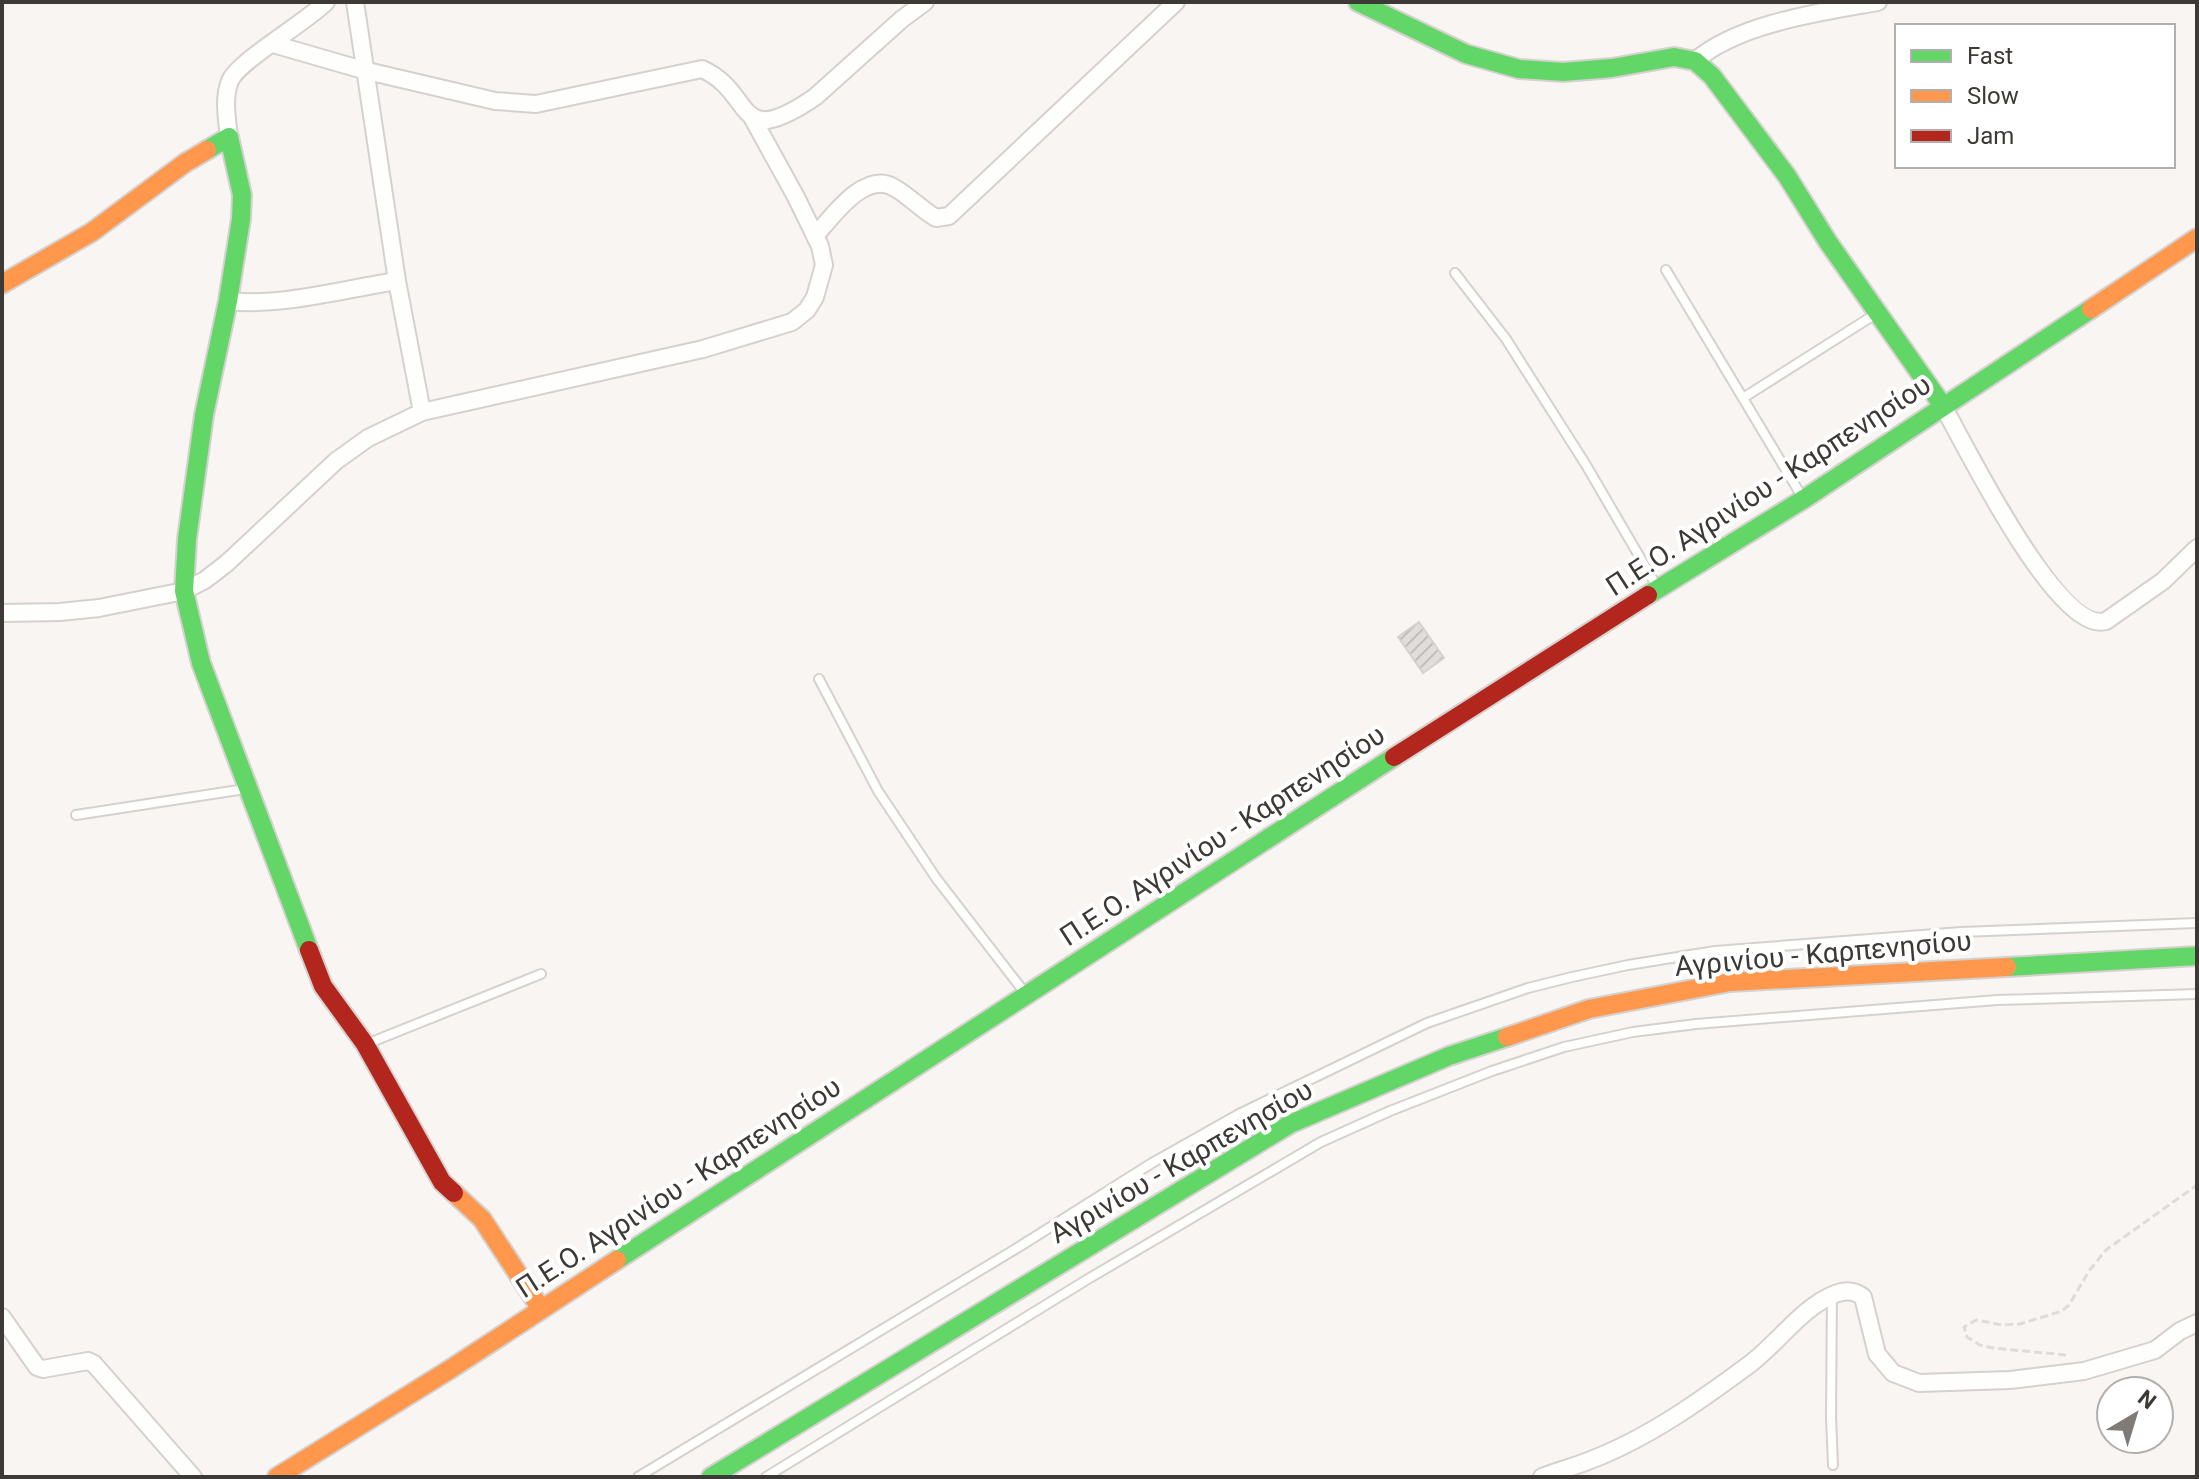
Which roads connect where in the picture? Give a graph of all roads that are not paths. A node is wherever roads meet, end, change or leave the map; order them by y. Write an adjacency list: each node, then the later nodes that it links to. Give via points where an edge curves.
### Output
1 (326, 2): 7 (street)
2 (355, 2): 9 (street)
3 (925, 2): 10 (street, via 800,107 768,120)
4 (1176, 2): 12 (street, via 949,216 936,218 892,185 881,184 853,194)
5 (1358, 2): 8 (main road, via 1466,54 1519,69 1563,72 1674,57)
6 (1878, 2): 8 (street, via 1754,29)
7 (273, 44): 9 (street); 11 (street, via 236,69 230,80)
8 (1695, 61): 19 (main road, via 1787,176)
9 (363, 70): 10 (street, via 495,101 536,104 702,69 720,81); 16 (street)
10 (753, 119): 12 (street)
11 (229, 137): 17 (main road, via 92,232); 18 (main road, via 242,195)
12 (815, 236): 22 (street, via 824,265 820,283 807,310 792,322 703,349)
13 (2197, 238): 21 (main road, Π.Ε.Ο. Αγρινίου - Καρπενησίου)
14 (1666, 270): 20 (lane)
15 (1455, 273): 25 (lane, via 1506,339)
16 (397, 281): 18 (street, via 275,300); 22 (street)
17 (2, 284)
18 (228, 301): 26 (main road, via 202,431)
19 (1878, 312): 20 (lane); 21 (main road)
20 (1743, 398): 23 (lane)
21 (1943, 406): 23 (main road, Π.Ε.Ο. Αγρινίου - Καρπενησίου); 24 (street, via 2004,516 2058,595 2080,616 2098,624 2106,621 2163,581)
22 (422, 412): 26 (street, via 368,438 336,461 227,563)
23 (1804, 499): 25 (main road, Π.Ε.Ο. Αγρινίου - Καρπενησίου)
24 (2197, 548)
25 (1658, 589): 34 (main road, Π.Ε.Ο. Αγρινίου - Καρπενησίου)
26 (184, 591): 27 (street, via 99,608); 29 (main road, via 201,663)
27 (2, 613)
28 (819, 679): 34 (lane, via 878,791 936,878)
29 (249, 788): 30 (lane); 36 (main road, via 323,986)
30 (76, 815)
31 (2197, 923): 44 (lane, via 1961,932 1715,951 1572,977 1427,1023 1239,1114 1152,1163)
32 (2197, 956): 45 (main road, Αγρινίου - Καρπενησίου, via 1730,982 1589,1009 1463,1051 1290,1124)
33 (541, 974): 36 (lane)
34 (1026, 994): 38 (main road, Π.Ε.Ο. Αγρινίου - Καρπενησίου)
35 (2197, 994): 46 (lane, via 1997,1000 1696,1024 1564,1047 1492,1071 1308,1149)
36 (365, 1044): 38 (main road, via 442,1182 482,1219)
37 (1832, 1295): 40 (street, via 1851,1291 1863,1297 1877,1354 1893,1373 1919,1383 2084,1371 2155,1350); 41 (lane); 47 (street, via 1697,1402 1615,1449)
38 (541, 1309): 43 (main road, Π.Ε.Ο. Αγρινίου - Καρπενησίου)
39 (2, 1317): 42 (street, via 37,1367 94,1364)
40 (2197, 1323)
41 (1833, 1465)
42 (193, 1477)
43 (277, 1477)
44 (638, 1477)
45 (711, 1477)
46 (766, 1477)
47 (1542, 1477)

